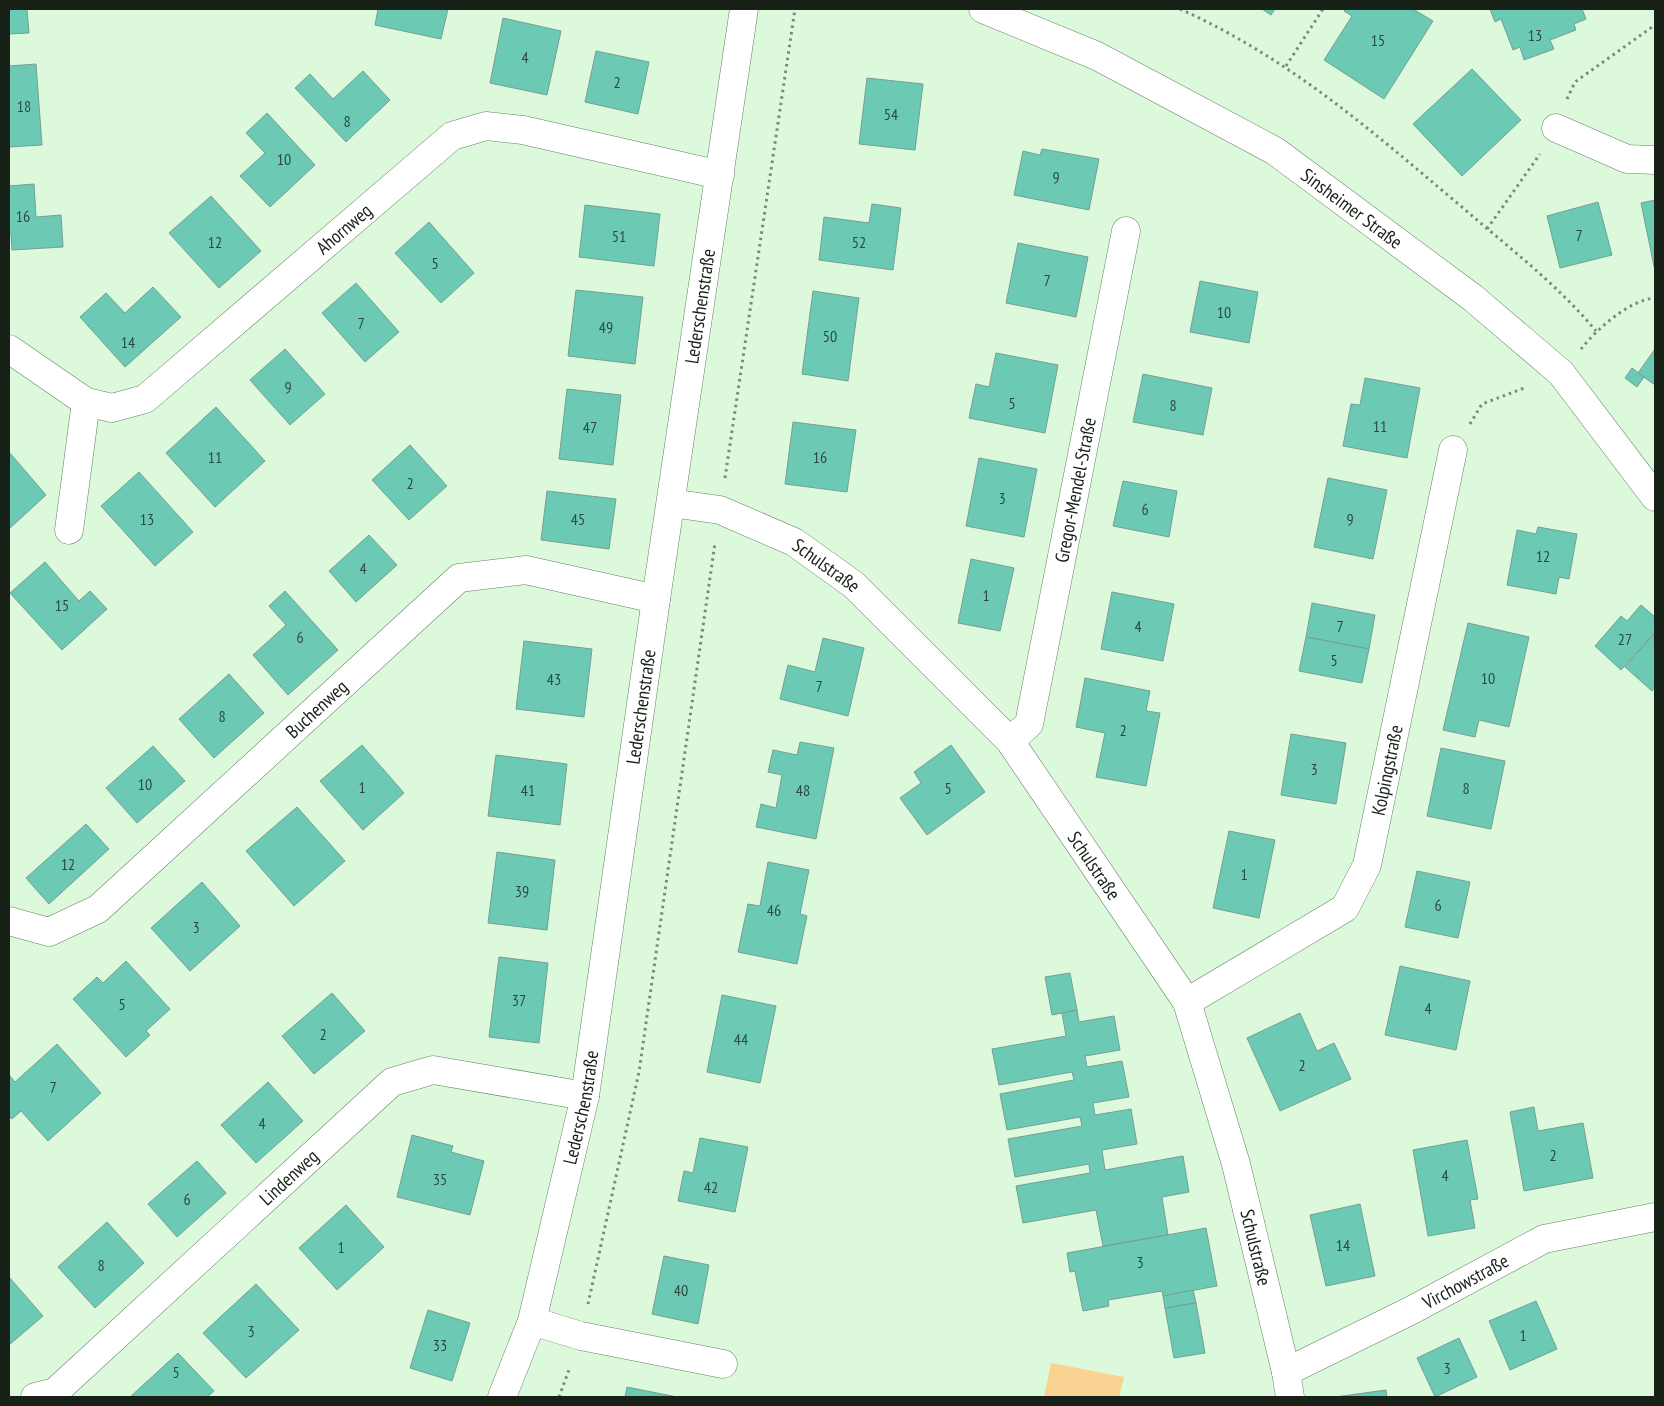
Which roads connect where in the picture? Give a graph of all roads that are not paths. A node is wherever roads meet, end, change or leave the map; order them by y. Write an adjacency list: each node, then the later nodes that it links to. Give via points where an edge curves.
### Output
1 (744, 9): 5 (street, Lederschenstraße)
2 (983, 9): 10 (street, Sinsheimer Straße, via 1097,56 1276,151 1473,298 1561,373)
3 (1556, 128): 4 (street, via 1627,159)
4 (1655, 160)
5 (720, 175): 8 (street, Ahornweg, via 523,130 486,126 452,136 146,400 112,408); 11 (street, Lederschenstraße)
6 (1126, 231): 14 (street, Gregor-Mendel-Straße, via 1028,724)
7 (9, 349): 8 (street, Ahornweg)
8 (86, 402): 12 (street)
9 (1453, 450): 16 (street, Kolpingstraße, via 1367,865 1345,908)
10 (1655, 497)
11 (672, 503): 13 (street, Lederschenstraße); 14 (street, Schulstraße, via 720,510 794,542 854,585)
12 (69, 530)
13 (656, 599): 15 (street, Buchenweg, via 526,570 459,578 98,909 48,932); 17 (street, Lederschenstraße)
14 (1010, 741): 16 (street, Schulstraße)
15 (9, 921)
16 (1187, 1002): 21 (street, Schulstraße, via 1236,1164)
17 (585, 1096): 19 (street, Lederschenstraße); 22 (street, Lindenweg, via 434,1070 392,1082 55,1392)
18 (1655, 1217): 21 (street, Virchowstraße, via 1544,1239 1412,1310)
19 (532, 1321): 20 (street, via 581,1336); 23 (street, Lederschenstraße)
20 (723, 1364)
21 (1288, 1385)
22 (35, 1397)
23 (502, 1397)

